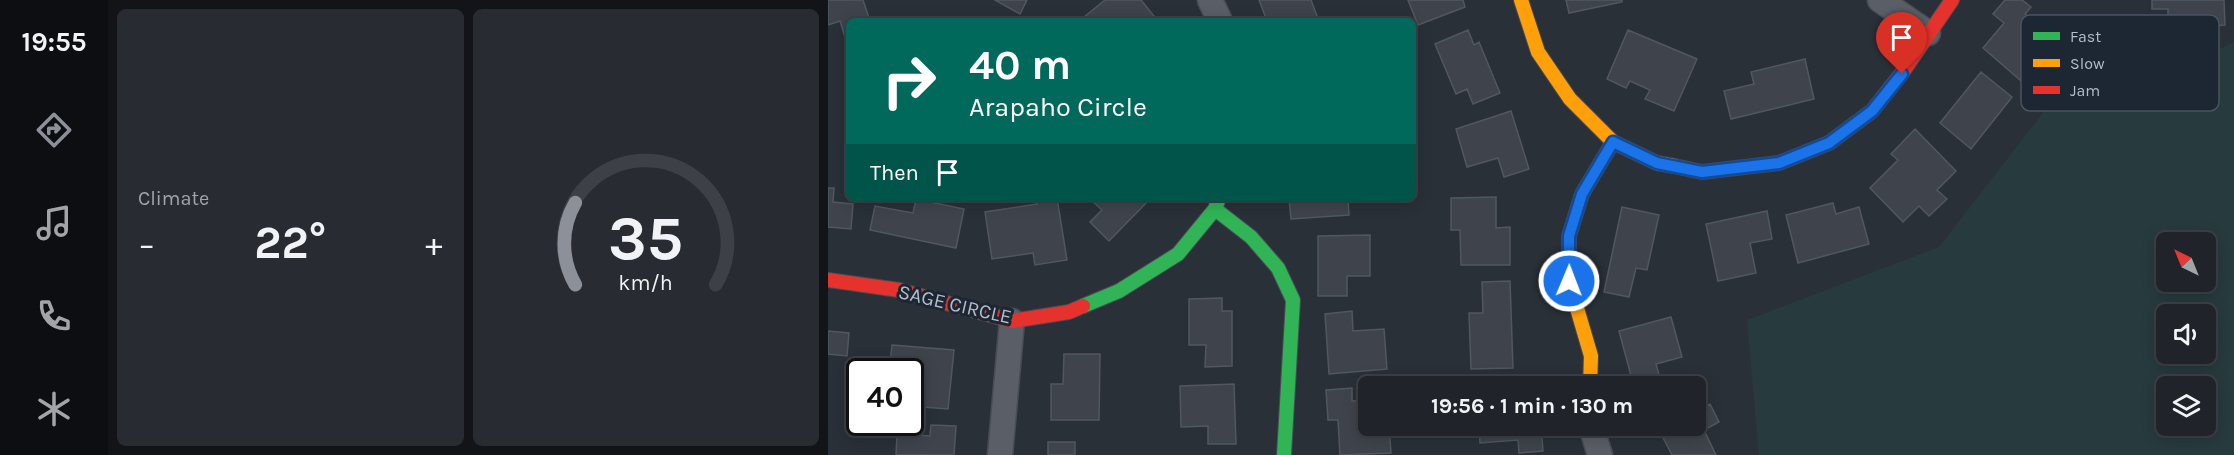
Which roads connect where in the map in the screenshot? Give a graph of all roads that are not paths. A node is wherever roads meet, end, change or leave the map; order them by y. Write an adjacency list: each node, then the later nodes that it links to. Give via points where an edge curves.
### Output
1 (1210, 0): 5 (street)
2 (1521, 0): 7 (street, via 1538,52 1570,99)
3 (1880, 0): 6 (street)
4 (1952, 0): 6 (street)
5 (1219, 18)
6 (1928, 33): 7 (street, via 1872,111 1829,143 1779,163 1702,172 1657,163)
7 (1613, 142): 11 (street, via 1582,194 1569,236 1569,281 1591,356)
8 (1217, 203): 10 (street, SAGE CIRCLE, via 1178,254 1119,291 1069,312); 14 (street, via 1278,268 1293,300)
9 (828, 280): 10 (street, SAGE CIRCLE, via 899,290)
10 (1012, 321): 13 (street)
11 (1590, 376)
12 (1594, 436): 15 (street)
13 (1000, 455)
14 (1284, 455)
15 (1600, 455)

